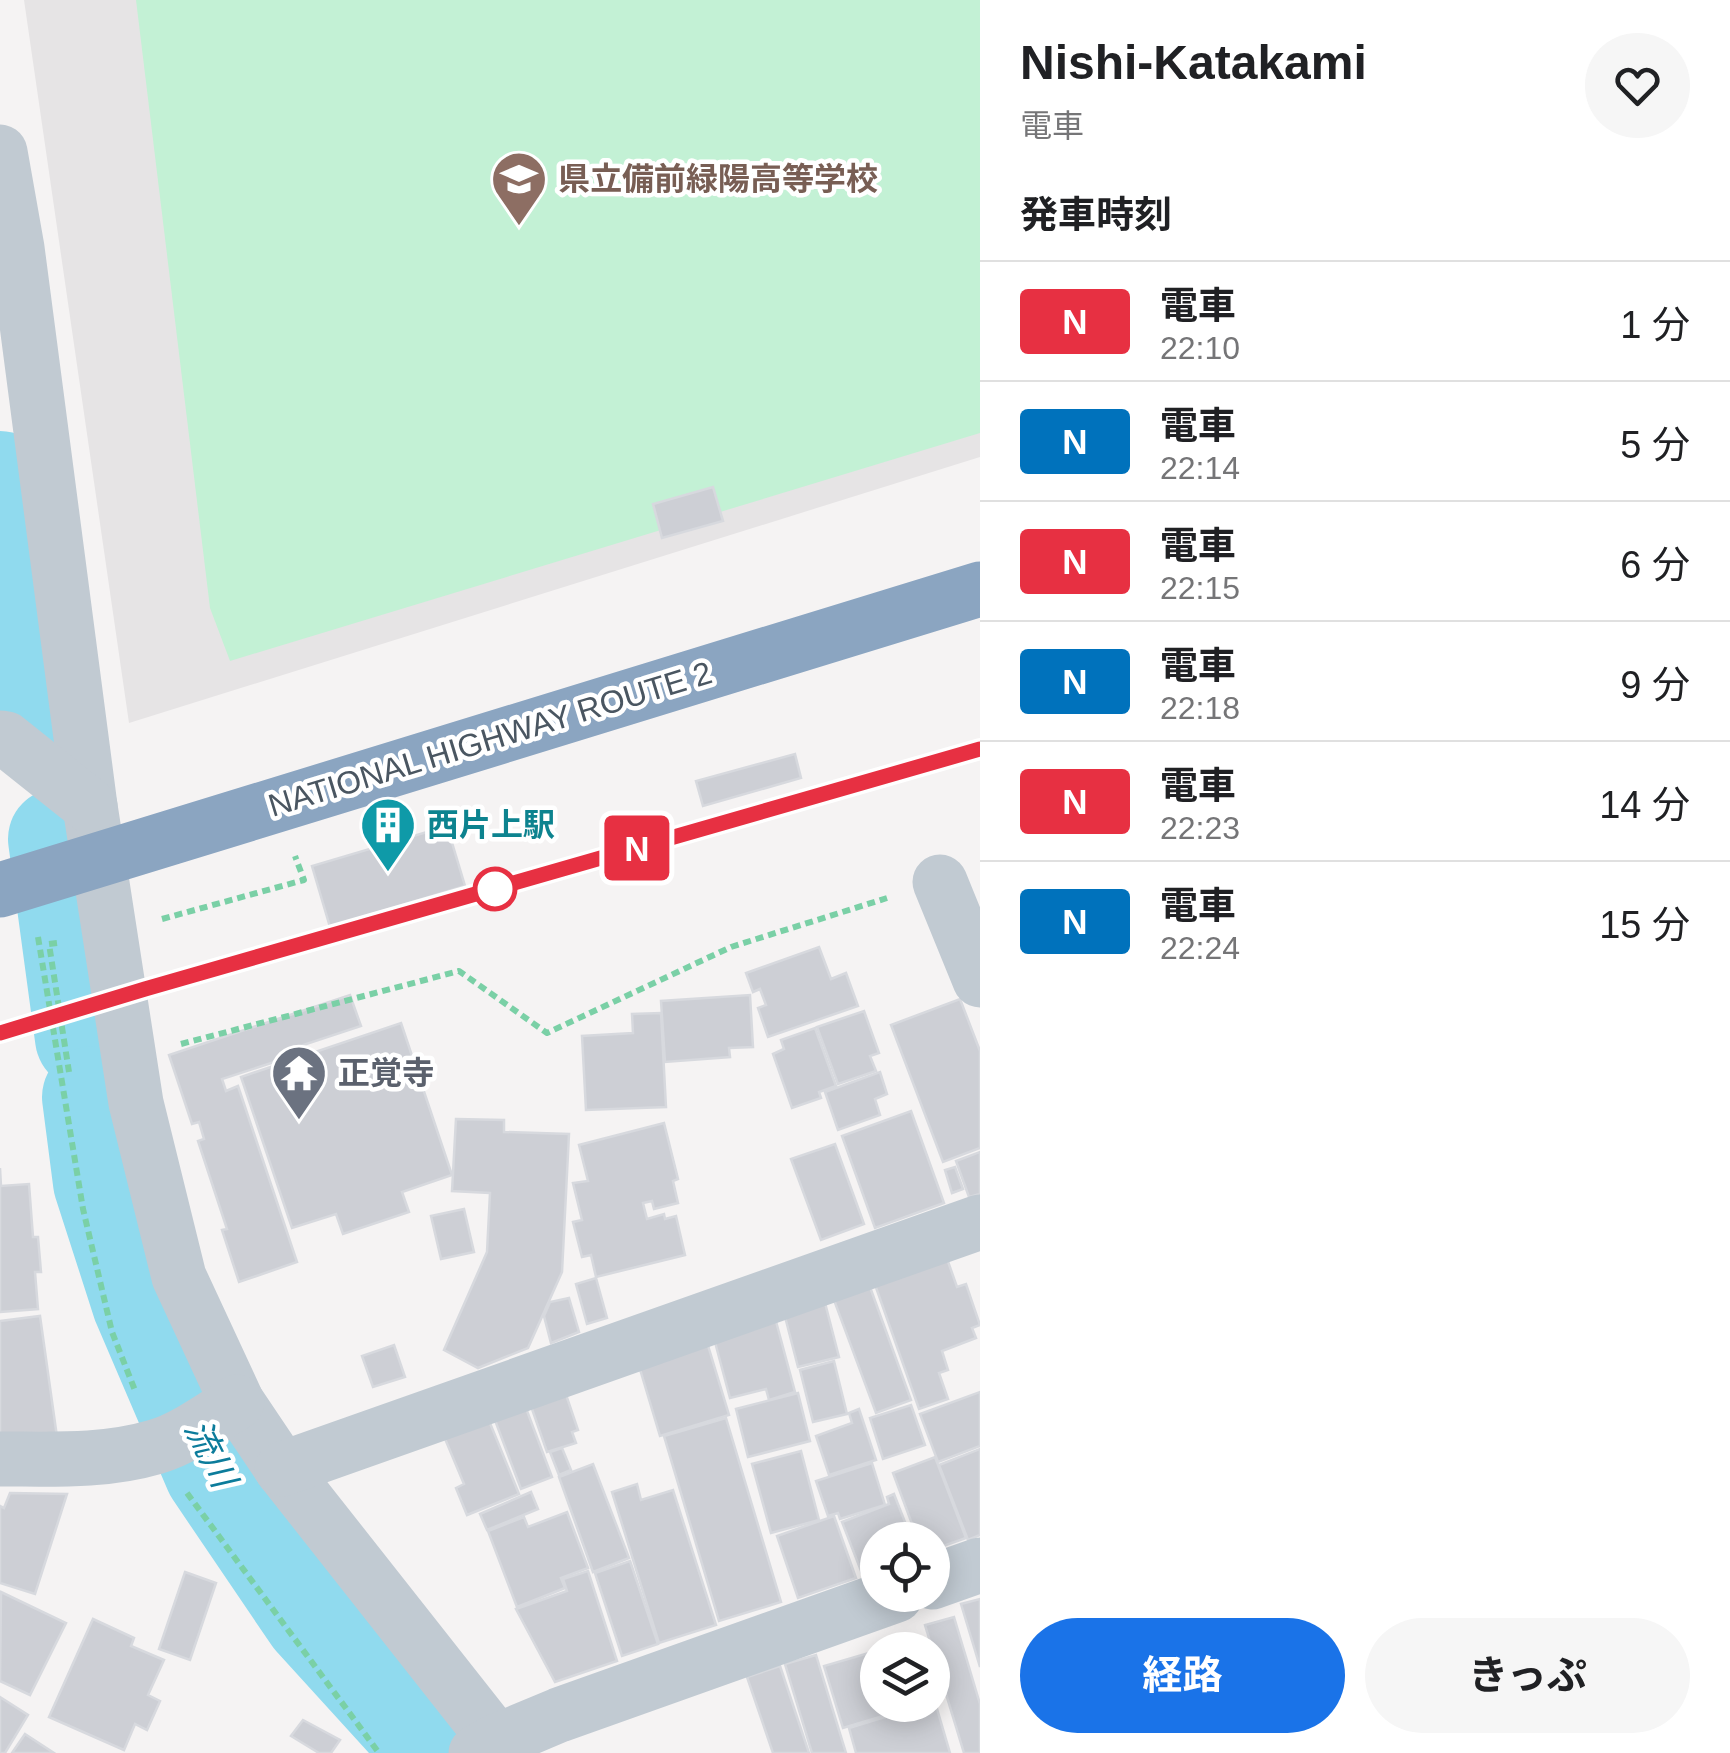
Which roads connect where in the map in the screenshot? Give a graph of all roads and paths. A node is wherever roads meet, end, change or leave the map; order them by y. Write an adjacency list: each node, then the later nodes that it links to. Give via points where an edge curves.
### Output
1 (0, 152): 4 (street)
2 (980, 589): 7 (highway, NATIONAL HIGHWAY ROUTE 2)
3 (0, 738): 4 (street)
4 (90, 806): 11 (street)
5 (289, 841): 8 (path, via 304,880)
6 (940, 882): 10 (street); 11 (path, via 731,947 547,1034 459,970)
7 (0, 890)
8 (148, 923)
9 (48, 944): 12 (path)
10 (980, 980)
11 (129, 1058): 14 (street)
12 (70, 1073)
13 (980, 1222): 16 (street)
14 (205, 1421): 15 (street, via 157,1447 98,1459); 16 (street)
15 (0, 1459)
16 (282, 1469): 20 (street)
17 (980, 1565): 18 (street)
18 (950, 1576)
19 (860, 1608): 20 (street, via 558,1715)
20 (489, 1750)

